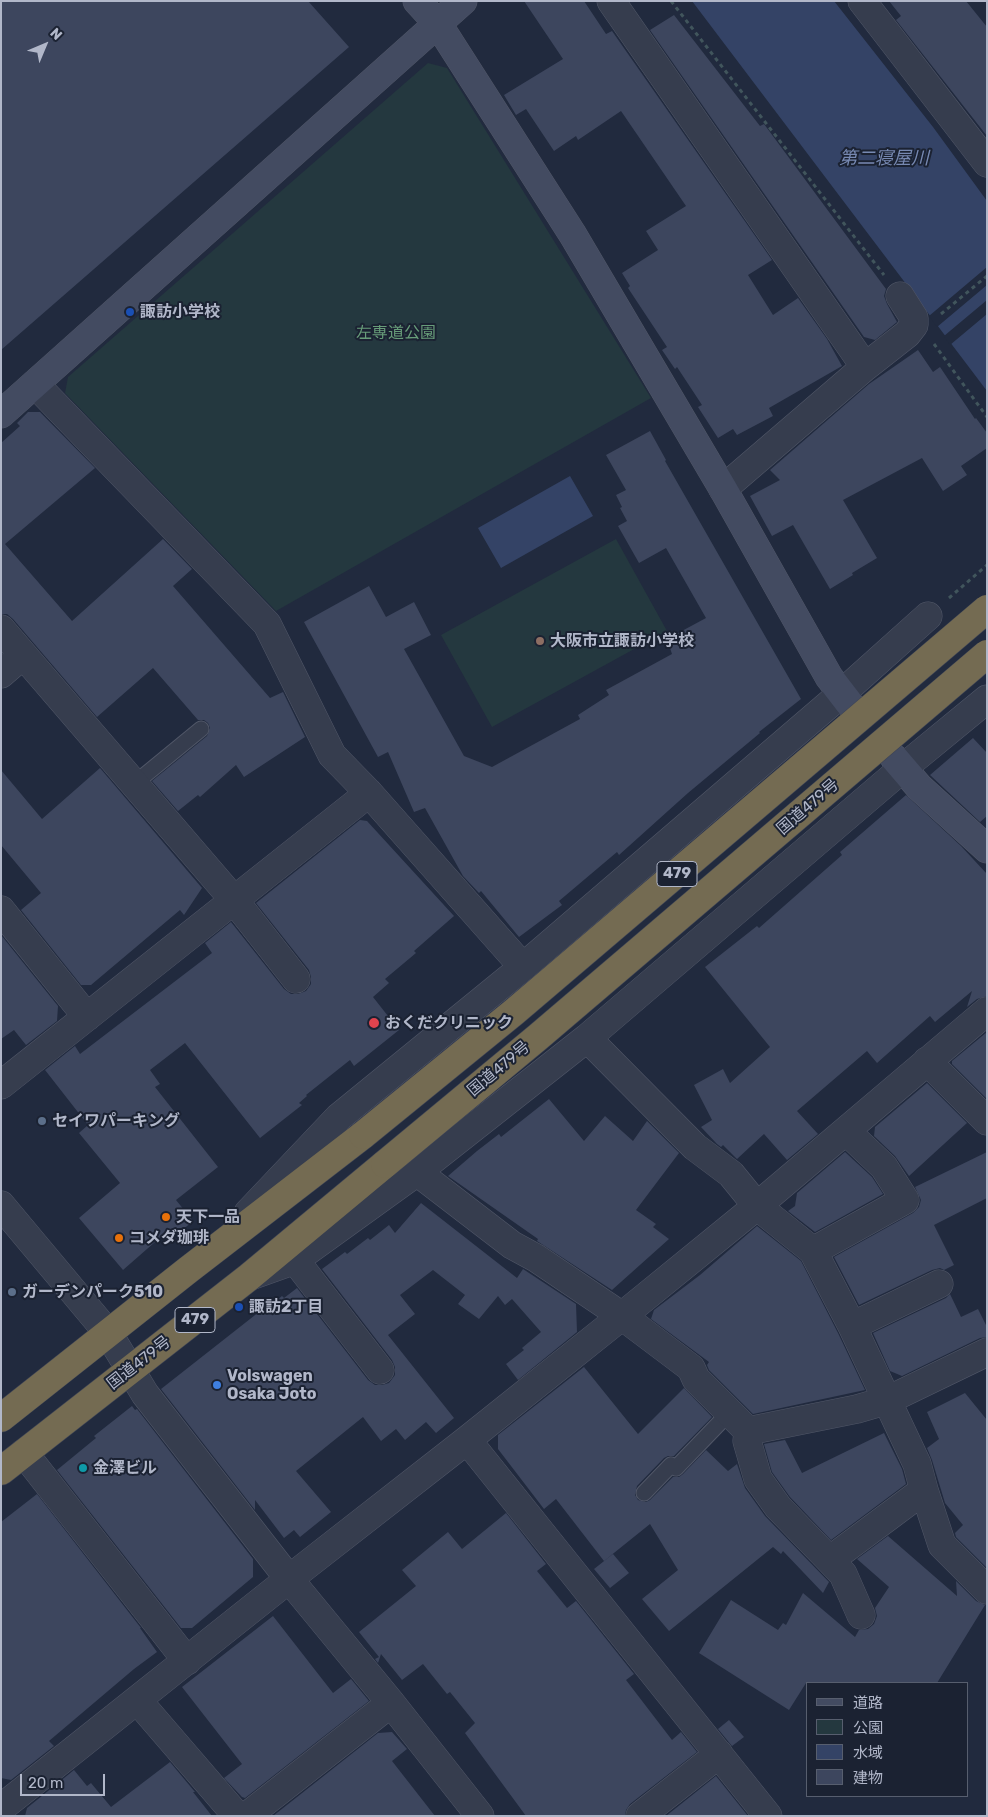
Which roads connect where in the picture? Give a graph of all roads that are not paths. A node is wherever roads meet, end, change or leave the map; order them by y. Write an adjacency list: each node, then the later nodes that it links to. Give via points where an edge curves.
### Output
1 (417, 1): 5 (street)
2 (463, 1): 5 (street)
3 (610, 1): 8 (street)
4 (862, 1): 6 (street)
5 (438, 24): 9 (street); 11 (street, via 574,235)
6 (987, 163)
7 (900, 296): 8 (street, via 914,318 912,328)
8 (865, 367): 11 (street)
9 (35, 384): 10 (street); 23 (street, via 267,624 332,755)
10 (1, 414)
11 (723, 489): 18 (street, via 829,677)
12 (987, 609): 39 (highway, 国道479号 / 479, bridge, via 514,1012 363,1135)
13 (928, 616): 18 (street)
14 (1, 630): 16 (street)
15 (987, 654): 42 (highway, 国道479号 / 479, bridge, via 538,1037)
16 (23, 655): 17 (street); 22 (street)
17 (1, 674)
18 (845, 698): 27 (street)
19 (987, 700): 21 (street)
20 (201, 729): 22 (lane)
21 (899, 763): 24 (street, via 919,787); 31 (street)
22 (134, 784): 25 (street)
23 (369, 793): 25 (street); 27 (street)
24 (987, 849)
25 (234, 900): 28 (street); 30 (street)
26 (1, 910): 30 (street)
27 (523, 967): 39 (street, via 339,1117)
28 (296, 979)
29 (987, 1011): 32 (street)
30 (87, 1017): 33 (street)
31 (587, 1038): 36 (street); 38 (street, via 695,1147 731,1174)
32 (928, 1061): 34 (street); 35 (street)
33 (1, 1084)
34 (987, 1121)
35 (846, 1131): 38 (street); 40 (street, via 884,1167 905,1200)
36 (417, 1172): 41 (street); 44 (street, via 512,1245)
37 (1, 1204): 46 (street)
38 (757, 1206): 40 (street); 44 (street)
39 (215, 1249): 46 (highway, 国道479号 / 479)
40 (813, 1250): 45 (street)
41 (295, 1260): 42 (street); 48 (street)
42 (249, 1277): 49 (highway, 国道479号 / 479)
43 (939, 1284): 45 (street)
44 (622, 1316): 52 (street, via 691,1368 696,1379); 53 (street)
45 (852, 1326): 50 (street)
46 (108, 1333): 49 (street); 51 (highway, 国道479号 / 479)
47 (987, 1352): 50 (street)
48 (380, 1370)
49 (130, 1371): 54 (highway, 国道479号 / 479); 59 (street)
50 (888, 1400): 52 (street, via 856,1409); 56 (street, via 917,1464)
51 (1, 1418)
52 (738, 1422): 57 (lane, via 676,1468 671,1465); 58 (street, via 758,1479 778,1507)
53 (467, 1440): 59 (street); 65 (street)
54 (24, 1453): 55 (highway, 国道479号 / 479); 62 (street)
55 (1, 1471)
56 (924, 1490): 58 (street); 60 (street, via 942,1545)
57 (644, 1493)
58 (830, 1560): 61 (street, via 844,1574)
59 (289, 1579): 62 (street); 64 (street)
60 (987, 1590)
61 (861, 1616)
62 (187, 1661): 63 (street)
63 (138, 1700): 66 (street); 67 (street)
64 (391, 1703): 68 (street); 69 (street)
65 (719, 1754): 70 (street); 71 (street)
66 (1, 1808)
67 (237, 1816)
68 (247, 1816)
69 (480, 1816)
70 (640, 1816)
71 (768, 1816)

